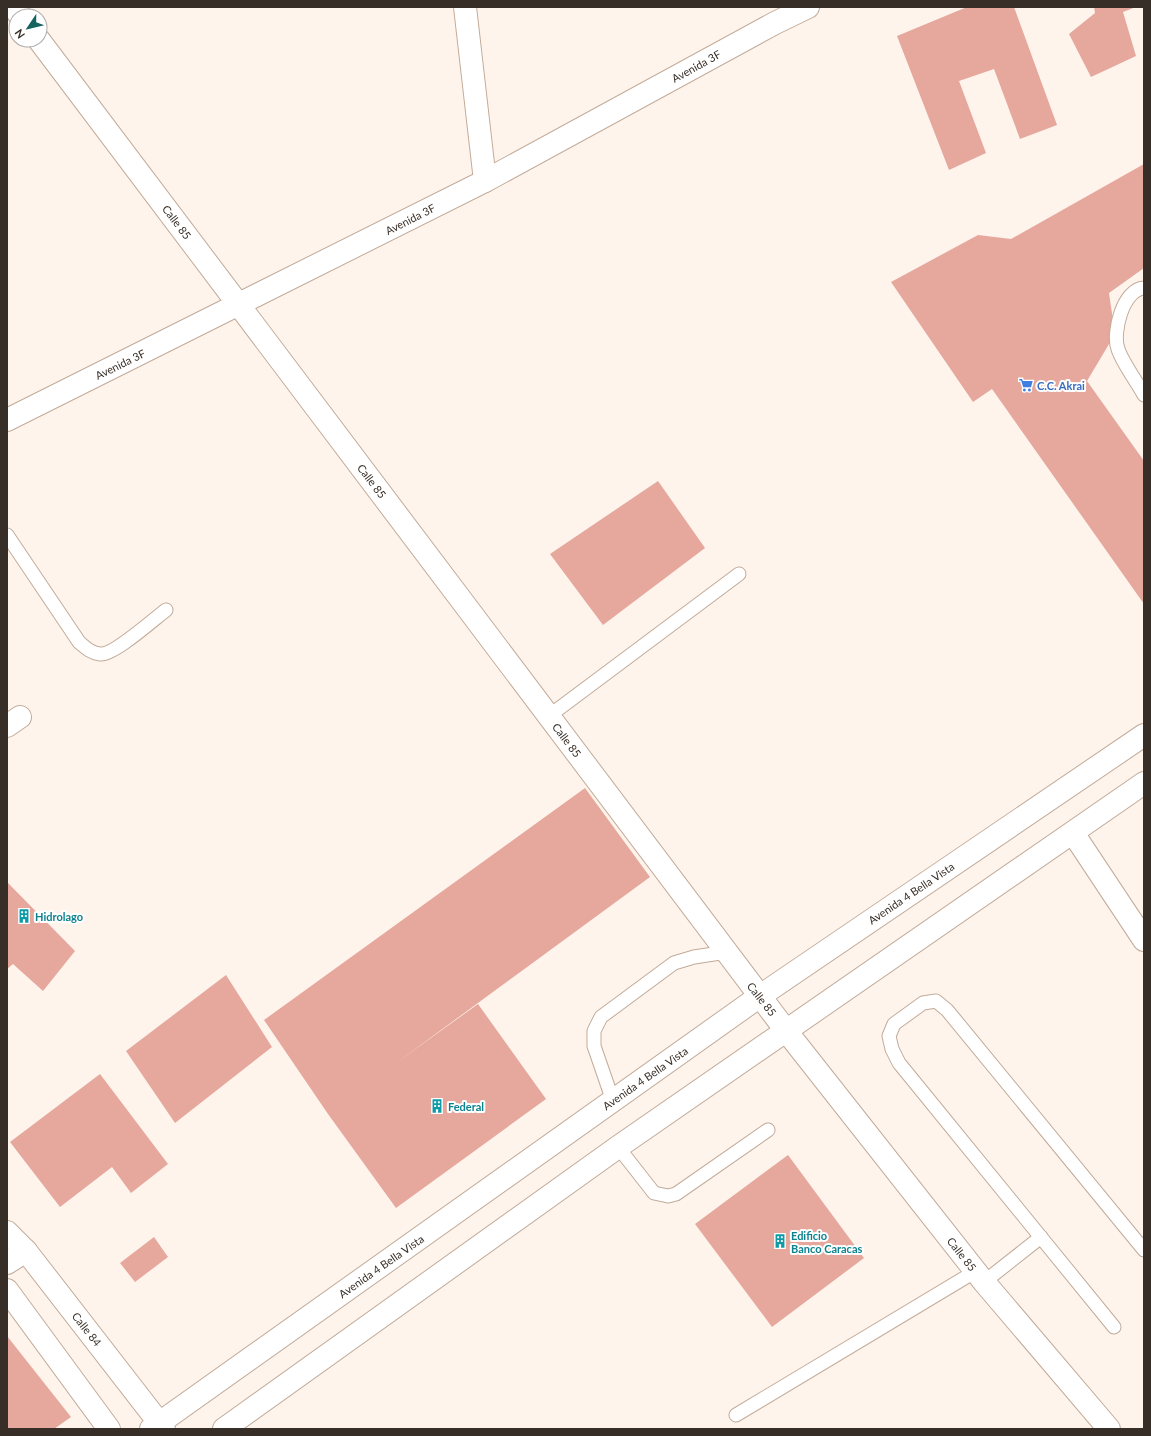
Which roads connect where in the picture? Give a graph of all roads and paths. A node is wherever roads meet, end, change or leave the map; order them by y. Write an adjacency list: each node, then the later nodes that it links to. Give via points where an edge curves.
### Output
1 (465, 7): 4 (street)
2 (808, 7): 4 (street, Avenida 3F, via 774,23)
3 (45, 48): 6 (street, Calle 85)
4 (485, 181): 6 (street, Avenida 3F)
5 (1144, 288): 7 (lane, via 1139,288 1129,295 1117,328 1117,349)
6 (240, 304): 8 (street, Avenida 3F); 12 (street, Calle 85)
7 (1144, 395)
8 (7, 420)
9 (7, 535): 11 (lane, via 79,642 90,652 102,655 112,651)
10 (739, 574): 12 (lane)
11 (166, 610)
12 (549, 716): 17 (street, Calle 85)
13 (1144, 735): 18 (street, Avenida 4 Bella Vista)
14 (1144, 783): 15 (street)
15 (1073, 833): 16 (street); 19 (street)
16 (1144, 940)
17 (727, 952): 18 (street, Calle 85); 20 (lane, via 674,962 601,1017 594,1031 594,1046)
18 (760, 996): 19 (street, Calle 85); 20 (street, Avenida 4 Bella Vista)
19 (787, 1032): 22 (street); 28 (street, Calle 85)
20 (613, 1100): 32 (street, Avenida 4 Bella Vista)
21 (768, 1130): 22 (lane, via 676,1194 668,1196 654,1193)
22 (618, 1147): 34 (street)
23 (7, 1232): 26 (street, Calle 84)
24 (1041, 1237): 25 (lane, via 899,1063 892,1050 889,1036 894,1024 923,1003 936,1002 947,1010); 28 (lane); 30 (lane)
25 (1144, 1250)
26 (26, 1251): 27 (street); 32 (street, Calle 84)
27 (7, 1263)
28 (980, 1277): 31 (lane); 35 (street, Calle 85)
29 (7, 1290): 33 (street)
30 (1114, 1326)
31 (736, 1415)
32 (158, 1427)
33 (109, 1429)
34 (224, 1429)
35 (1109, 1429)

